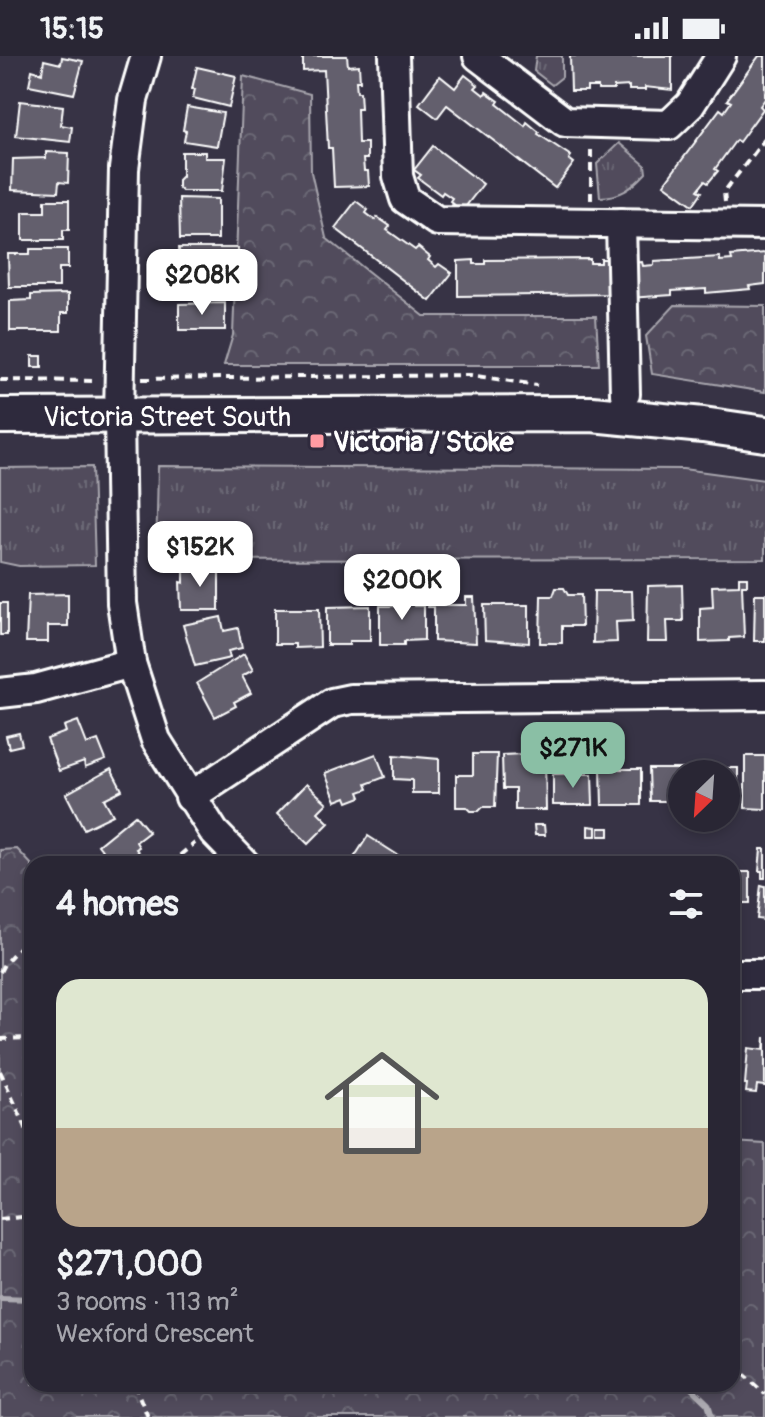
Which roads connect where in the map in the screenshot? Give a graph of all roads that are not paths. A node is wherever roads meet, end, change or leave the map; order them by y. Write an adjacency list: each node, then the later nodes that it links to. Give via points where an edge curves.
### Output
1 (146, 56): 8 (street, via 133,100 124,169)
2 (394, 56): 5 (street, via 398,176 405,199 437,221)
3 (478, 56): 4 (street, via 565,122 669,125 690,105)
4 (721, 56)
5 (621, 223): 6 (street); 7 (street)
6 (765, 225)
7 (625, 394)
8 (119, 415): 9 (main road, Victoria Street South); 10 (main road, Victoria Street South, via 592,414); 11 (street, via 122,603)
9 (0, 416)
10 (765, 434)
11 (131, 663): 12 (street, via 36,689); 14 (street, via 156,740)
12 (0, 693)
13 (765, 695): 14 (street, via 351,699 332,703)
14 (190, 797): 15 (street)
15 (237, 856)
16 (740, 974): 17 (street)
17 (765, 974)

